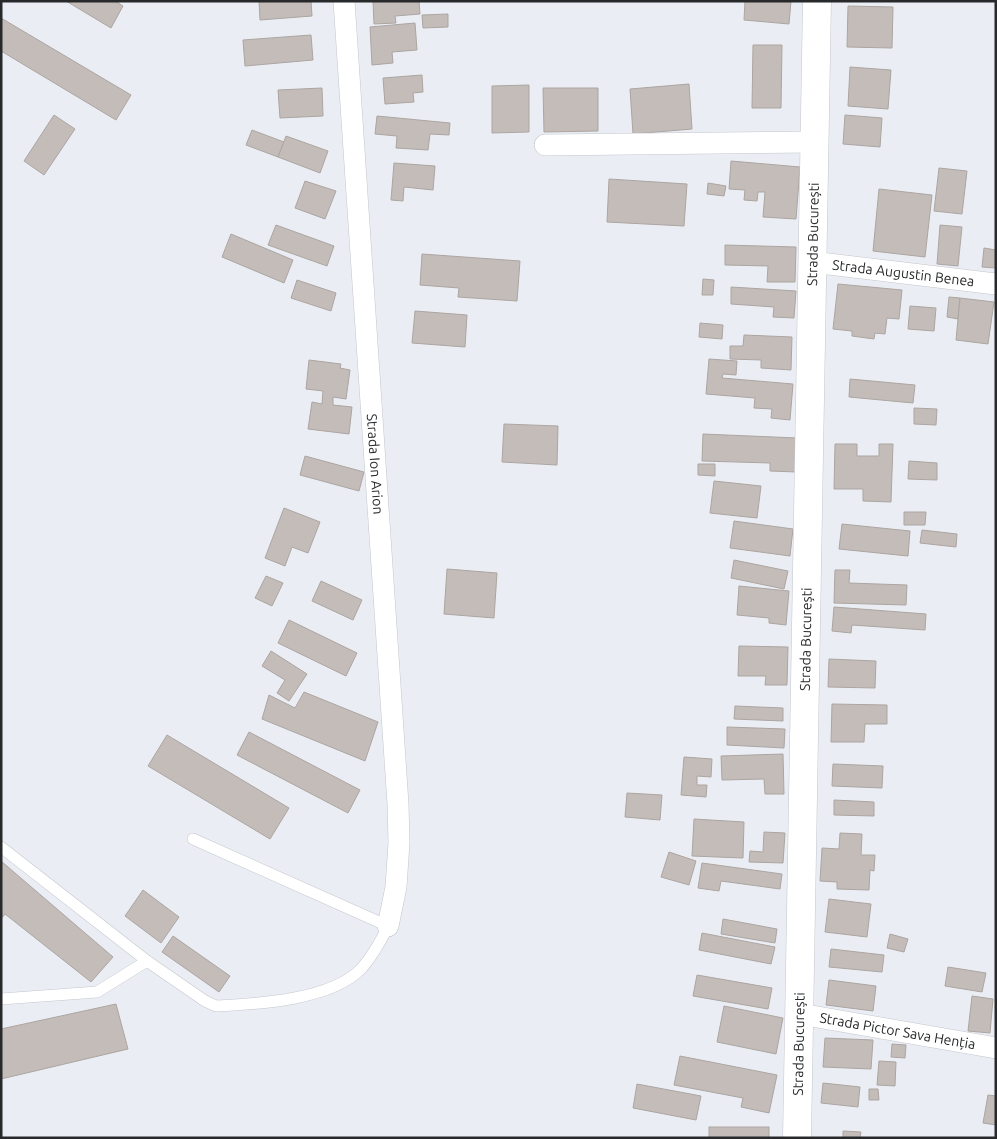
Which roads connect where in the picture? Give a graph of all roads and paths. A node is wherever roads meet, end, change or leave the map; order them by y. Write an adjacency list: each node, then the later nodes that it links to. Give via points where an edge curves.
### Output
1 (344, 1): 9 (street, Strada Ion Arion, via 398,804 396,887)
2 (817, 1): 3 (main road, Strada București)
3 (814, 142): 4 (street); 5 (main road, Strada București)
4 (545, 145)
5 (812, 262): 6 (street, Strada Augustin Benea); 12 (main road, Strada București)
6 (996, 284)
7 (193, 839): 9 (lane)
8 (1, 847): 10 (lane)
9 (388, 926): 10 (lane, via 378,947 361,969 343,983 296,998 216,1006)
10 (147, 962): 11 (lane, via 97,992)
11 (1, 999)
12 (800, 1014): 13 (street, Strada Pictor Sava Henția); 14 (main road, Strada București)
13 (996, 1048)
14 (797, 1138)

